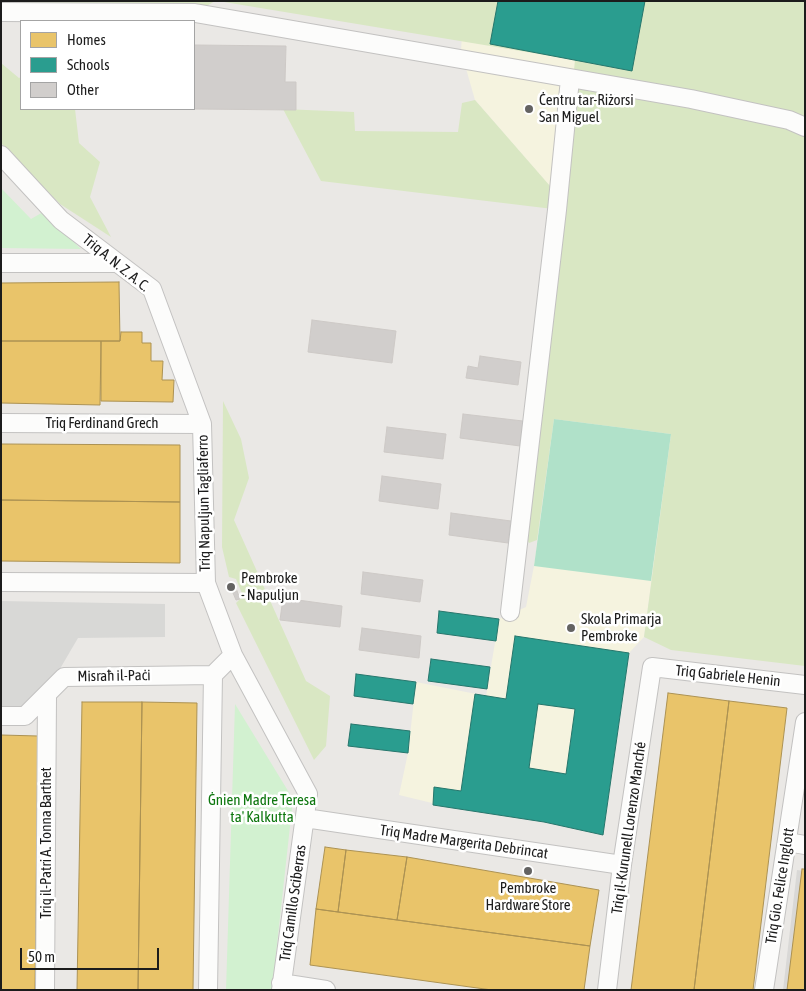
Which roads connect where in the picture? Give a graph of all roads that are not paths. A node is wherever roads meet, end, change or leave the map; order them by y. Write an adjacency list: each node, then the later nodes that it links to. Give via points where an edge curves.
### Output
1 (1, 12): 2 (street, via 195,13)
2 (570, 79): 3 (street, via 691,99 789,120); 11 (street)
3 (805, 127)
4 (1, 155): 6 (street, Triq A. N. Z. A. C., via 61,220)
5 (1, 263): 6 (street)
6 (118, 263): 8 (street, Triq A. N. Z. A. C., via 152,289)
7 (1, 423): 8 (street, Triq Ferdinand Grech)
8 (202, 424): 10 (street, Triq Napuljun Tagliaferro)
9 (1, 582): 10 (street)
10 (206, 582): 12 (street, Triq Napuljun Tagliaferro)
11 (510, 612)
12 (233, 655): 14 (street); 19 (street, Triq Camillo Sciberras, via 308,794)
13 (652, 666): 15 (street, Triq Gabriele Henin); 22 (street, Triq il-Kurunell Lorenzo Manché)
14 (213, 675): 16 (street, Misraħ il-Paċi, via 64,677); 25 (street)
15 (805, 685)
16 (47, 696): 17 (street, Misraħ il-Paċi, via 25,716); 24 (street, Triq il-Patri A. Tonna Barthet)
17 (1, 716)
18 (805, 722): 20 (street, Triq Gio. Felice Inglott)
19 (305, 818): 22 (street, Triq Madre Margerita Debrincat); 23 (street, Triq Camillo Sciberras)
20 (787, 842): 21 (street); 28 (street, Triq Gio. Felice Inglott)
21 (805, 845)
22 (622, 865): 27 (street, Triq il-Kurunell Lorenzo Manché)
23 (281, 987): 26 (street)
24 (45, 990)
25 (208, 990)
26 (326, 990)
27 (607, 990)
28 (764, 990)

